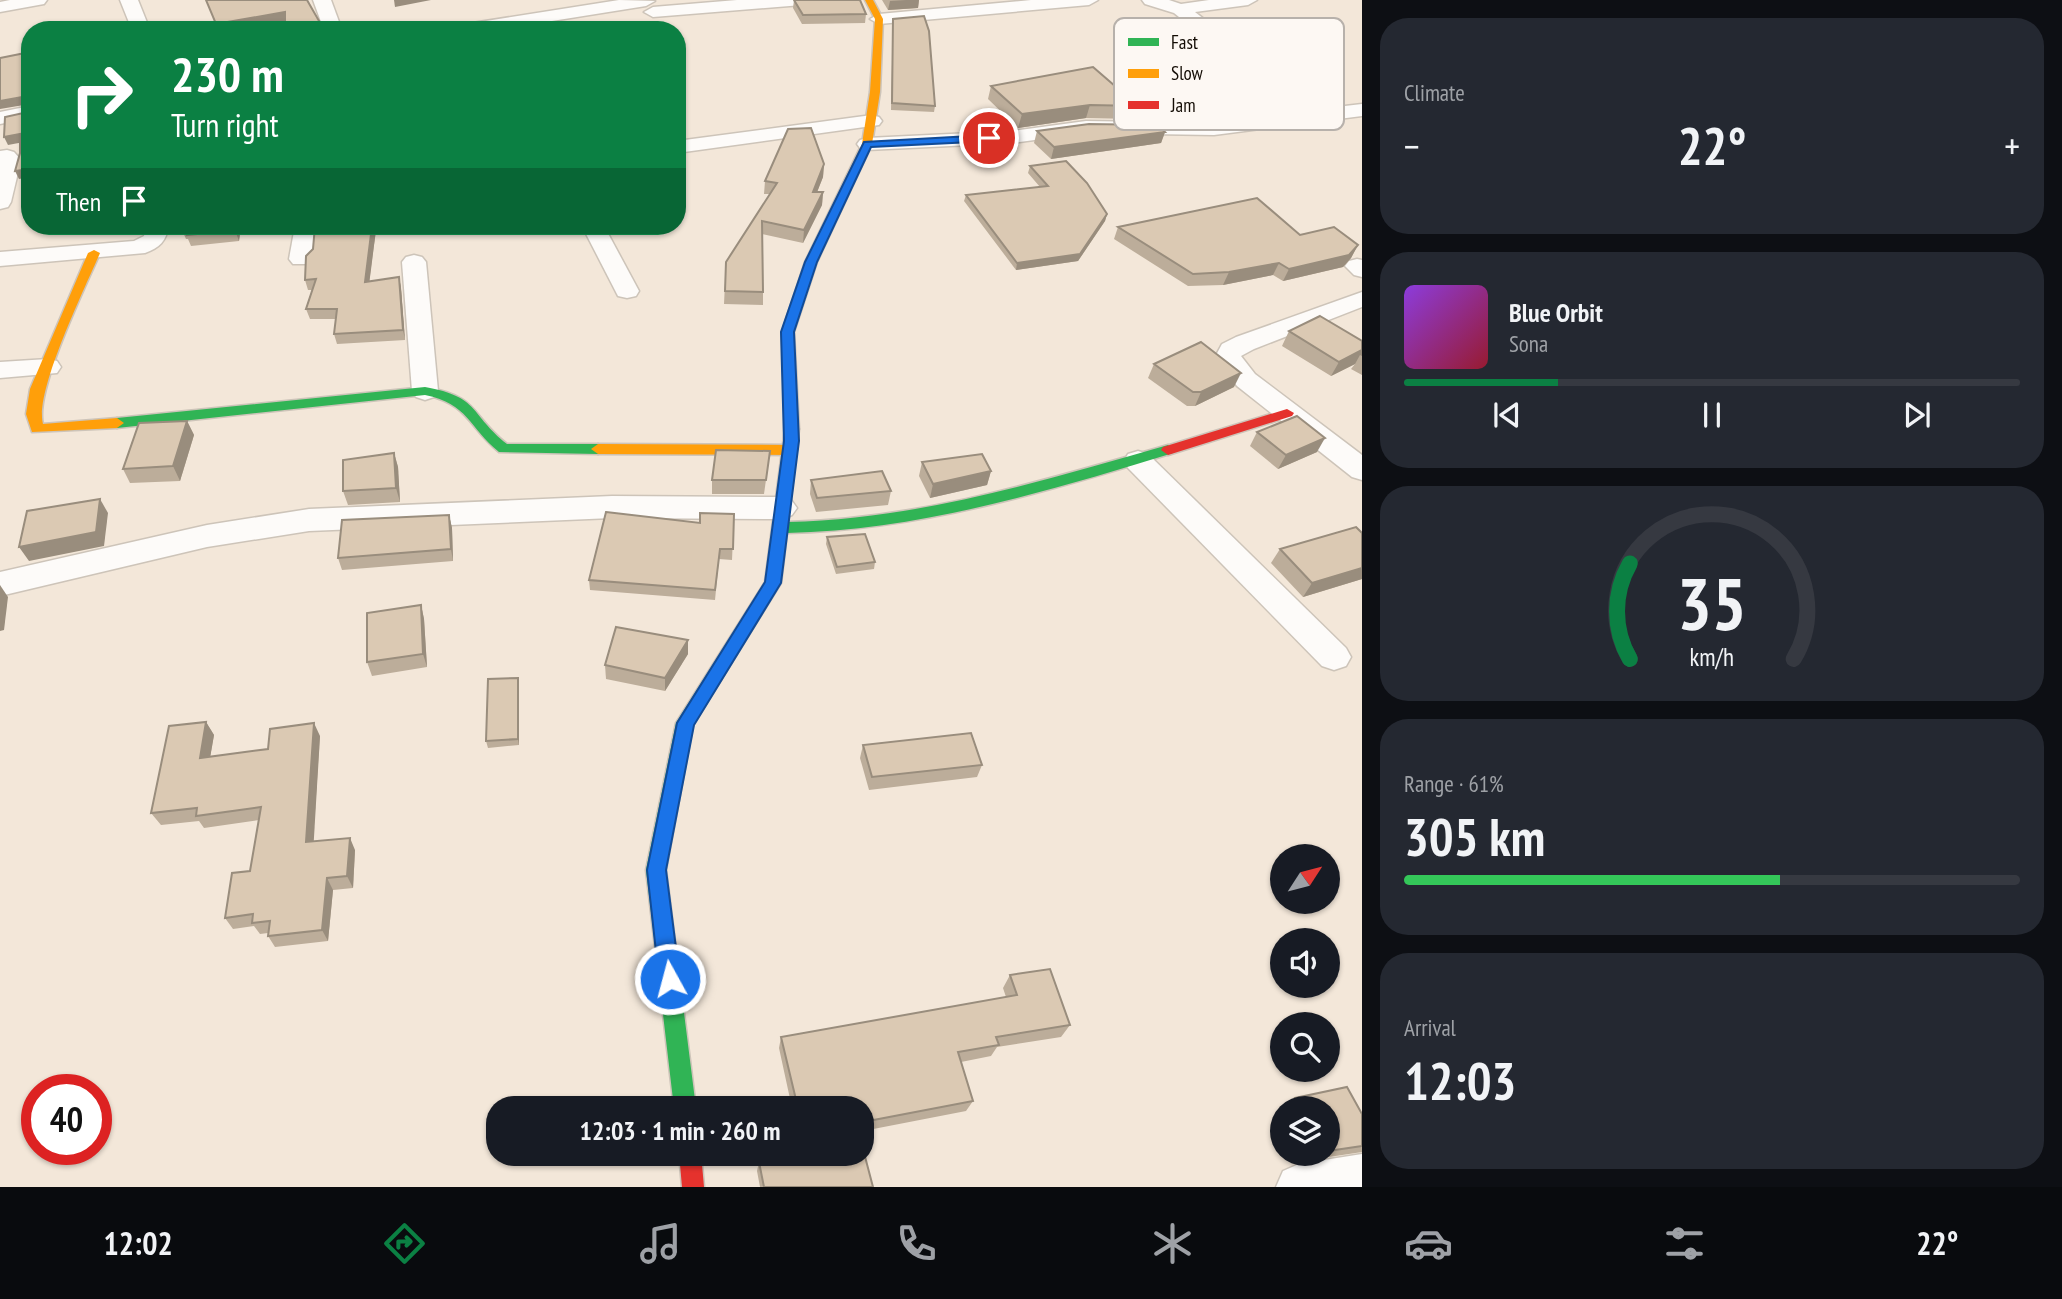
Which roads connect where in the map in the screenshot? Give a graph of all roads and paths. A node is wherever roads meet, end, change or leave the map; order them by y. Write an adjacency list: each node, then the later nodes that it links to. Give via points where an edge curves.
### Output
1 (38, 0): 10 (street)
2 (129, 0): 15 (street)
3 (322, 0): 16 (street)
4 (802, 0): 9 (street)
5 (869, 0): 14 (street)
6 (1089, 0): 14 (street)
7 (1151, 0): 11 (street)
8 (1248, 0): 11 (street)
9 (648, 5): 12 (street); 19 (street)
10 (0, 7)
11 (1180, 9): 13 (street)
12 (560, 14): 17 (street); 18 (street)
13 (1191, 18)
14 (879, 19): 24 (street)
15 (137, 21)
16 (330, 21)
17 (516, 21)
18 (565, 21)
19 (658, 21)
20 (1362, 110): 21 (street)
21 (1344, 112)
22 (21, 114): 23 (street)
23 (0, 118)
24 (872, 121): 26 (street); 27 (street)
25 (1114, 127): 26 (street)
26 (867, 144): 43 (street, via 811,262 788,332)
27 (686, 146)
28 (0, 157): 29 (street, via 10,160)
29 (0, 202)
30 (156, 235): 33 (street, via 147,245)
31 (305, 235): 35 (street)
32 (598, 235): 37 (street)
33 (94, 253): 34 (street); 39 (street)
34 (0, 259)
35 (301, 259)
36 (414, 262): 41 (street)
37 (628, 291)
38 (1362, 299): 42 (street, via 1231,350 1231,365)
39 (48, 367): 40 (street); 41 (street, via 33,410 33,424 45,431)
40 (0, 370)
41 (425, 391): 43 (street, via 445,391 461,398 491,443 504,449)
42 (1287, 413): 44 (street); 45 (street)
43 (790, 450): 46 (street)
44 (1138, 461): 46 (street, via 953,510 822,530); 48 (street)
45 (1362, 470)
46 (781, 518): 47 (street, via 612,507 309,520 206,536); 49 (street, via 773,583 685,723 656,870)
47 (0, 584)
48 (1334, 657)
49 (684, 1096)
50 (691, 1166): 52 (street)
51 (1362, 1177): 53 (street)
52 (693, 1187)
53 (1299, 1187)

